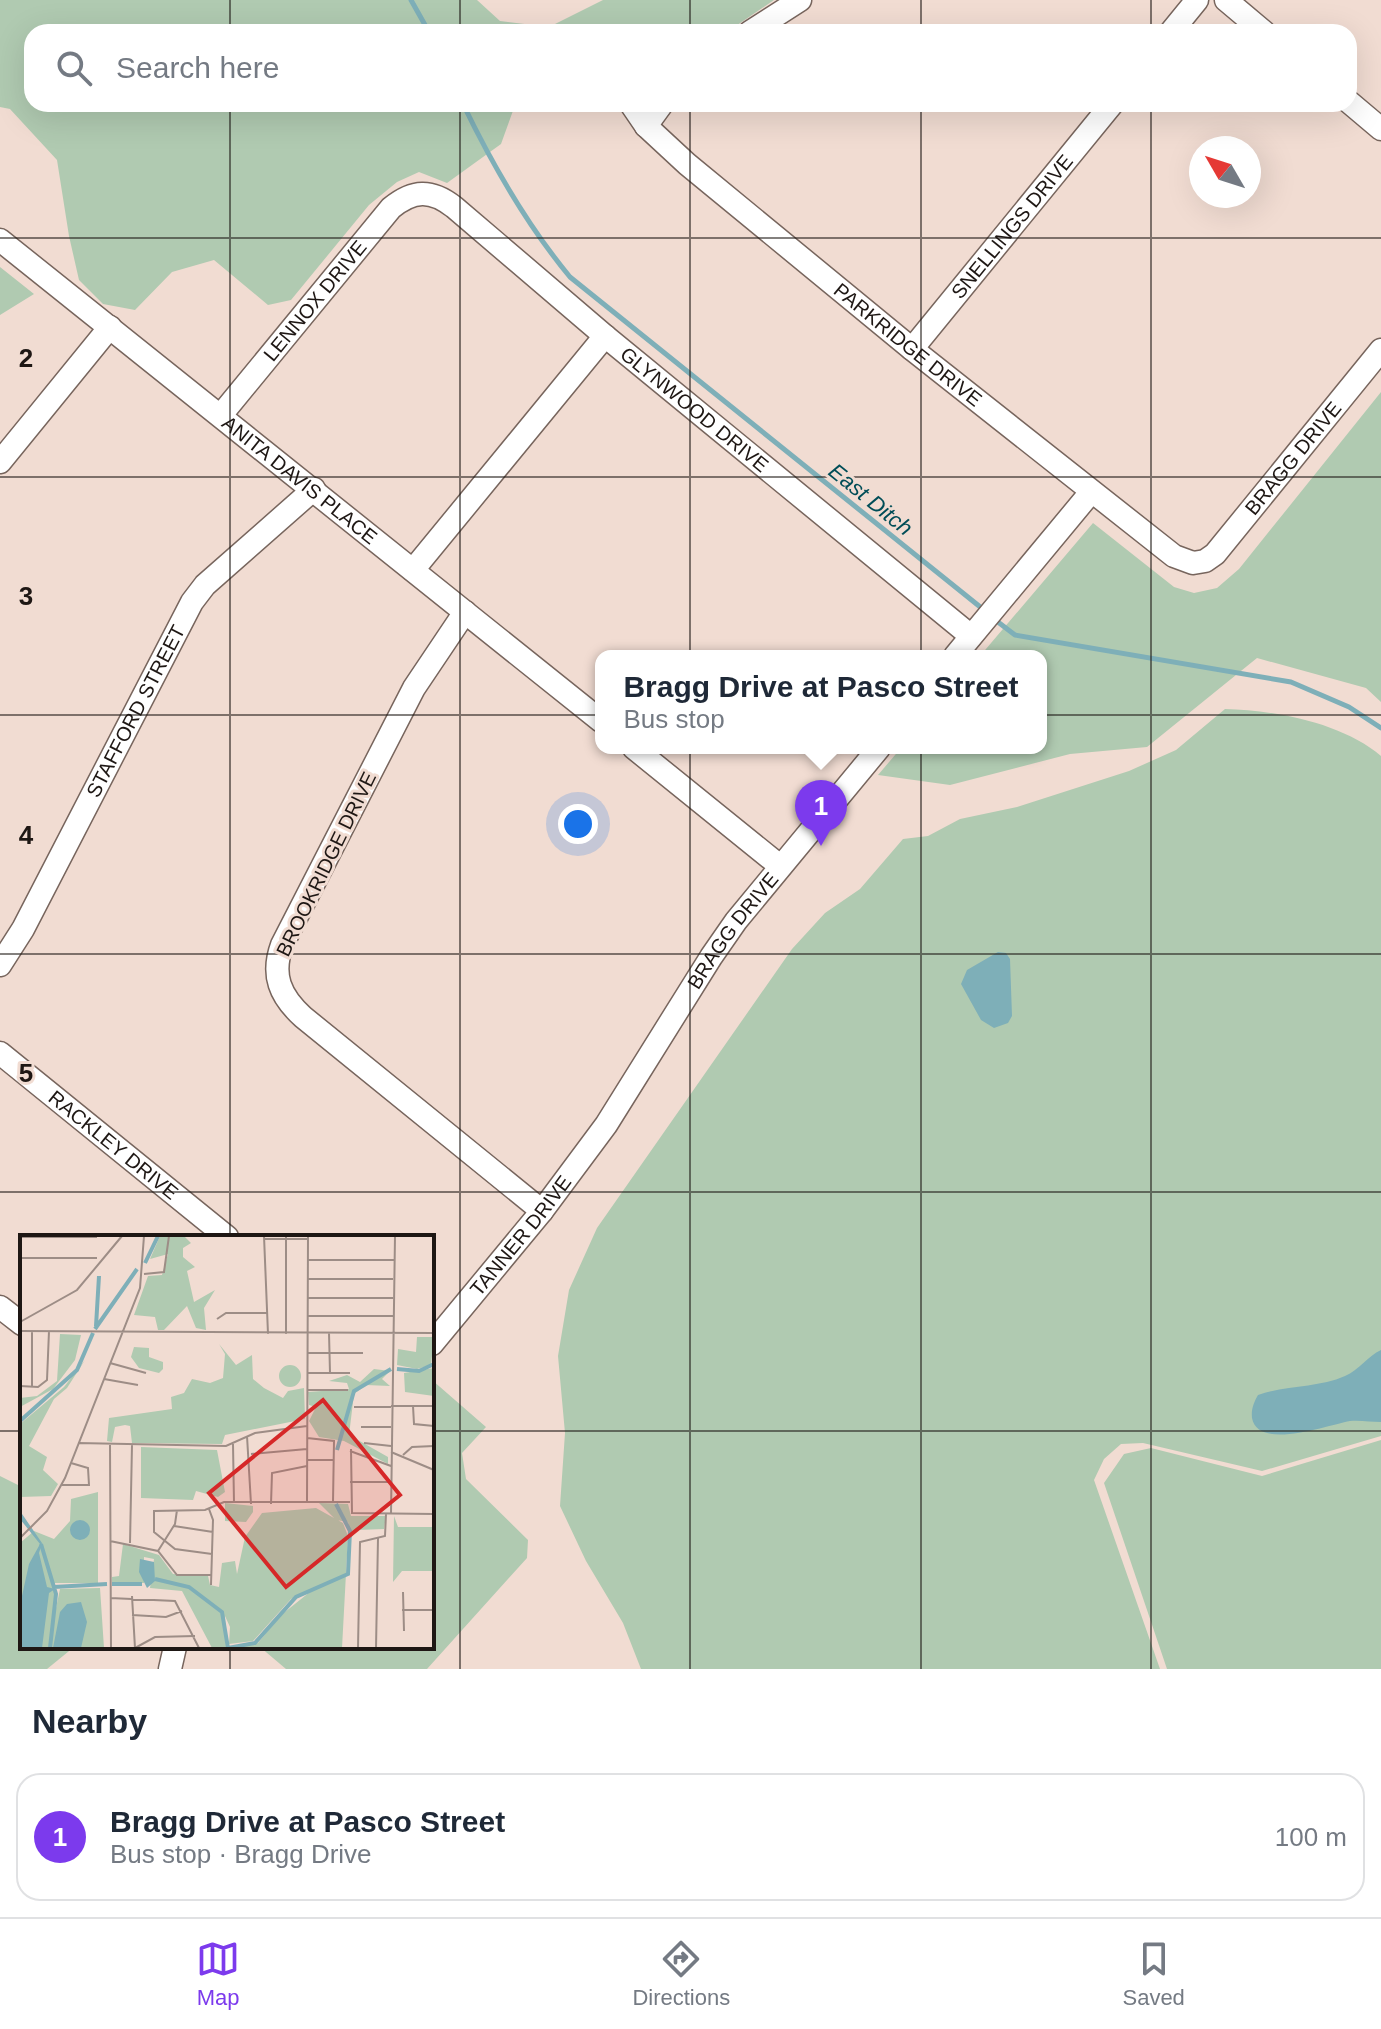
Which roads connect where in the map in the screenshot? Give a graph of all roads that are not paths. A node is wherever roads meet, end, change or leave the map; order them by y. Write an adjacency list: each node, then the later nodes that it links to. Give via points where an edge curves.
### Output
1 (800, 0): 4 (street)
2 (1197, 0): 5 (street)
3 (1226, 0): 6 (street)
4 (762, 24)
5 (1178, 24)
6 (1254, 24)
7 (1357, 109): 12 (street)
8 (636, 112): 11 (street, PARKRIDGE DRIVE)
9 (656, 112): 11 (street)
10 (1105, 112): 17 (street, SNELLINGS DRIVE)
11 (646, 126): 17 (street, PARKRIDGE DRIVE)
12 (1381, 129)
13 (415, 194): 16 (street, GLYNWOOD DRIVE, via 444,199); 19 (street, LENNOX DRIVE, via 391,208)
14 (0, 240): 15 (street, ANITA DAVIS PLACE)
15 (110, 327): 19 (street, ANITA DAVIS PLACE); 20 (street)
16 (605, 336): 24 (street); 26 (street, GLYNWOOD DRIVE)
17 (912, 349): 22 (street, PARKRIDGE DRIVE)
18 (1381, 350): 23 (street, BRAGG DRIVE, via 1215,554)
19 (221, 415): 21 (street, ANITA DAVIS PLACE)
20 (0, 462)
21 (314, 489): 24 (street, ANITA DAVIS PLACE); 32 (street, STAFFORD STREET, via 192,602)
22 (1091, 492): 23 (street, PARKRIDGE DRIVE, via 1174,556); 26 (street)
23 (1199, 562)
24 (413, 570): 25 (street, ANITA DAVIS PLACE)
25 (465, 612): 28 (street, ANITA DAVIS PLACE); 35 (street, BROOKRIDGE DRIVE, via 414,688 282,945 276,970 283,996 303,1017)
26 (976, 630): 27 (street)
27 (960, 650)
28 (595, 716)
29 (641, 754): 31 (street)
30 (874, 754): 31 (street, BRAGG DRIVE)
31 (780, 866): 34 (street, BRAGG DRIVE, via 711,957)
32 (0, 965)
33 (0, 1053): 36 (street, RACKLEY DRIVE)
34 (606, 1125): 35 (street, TANNER DRIVE)
35 (542, 1211): 39 (street, TANNER DRIVE)
36 (225, 1235)
37 (0, 1307): 38 (street)
38 (20, 1322)
39 (434, 1342)
40 (175, 1649): 41 (street)
41 (170, 1669)

